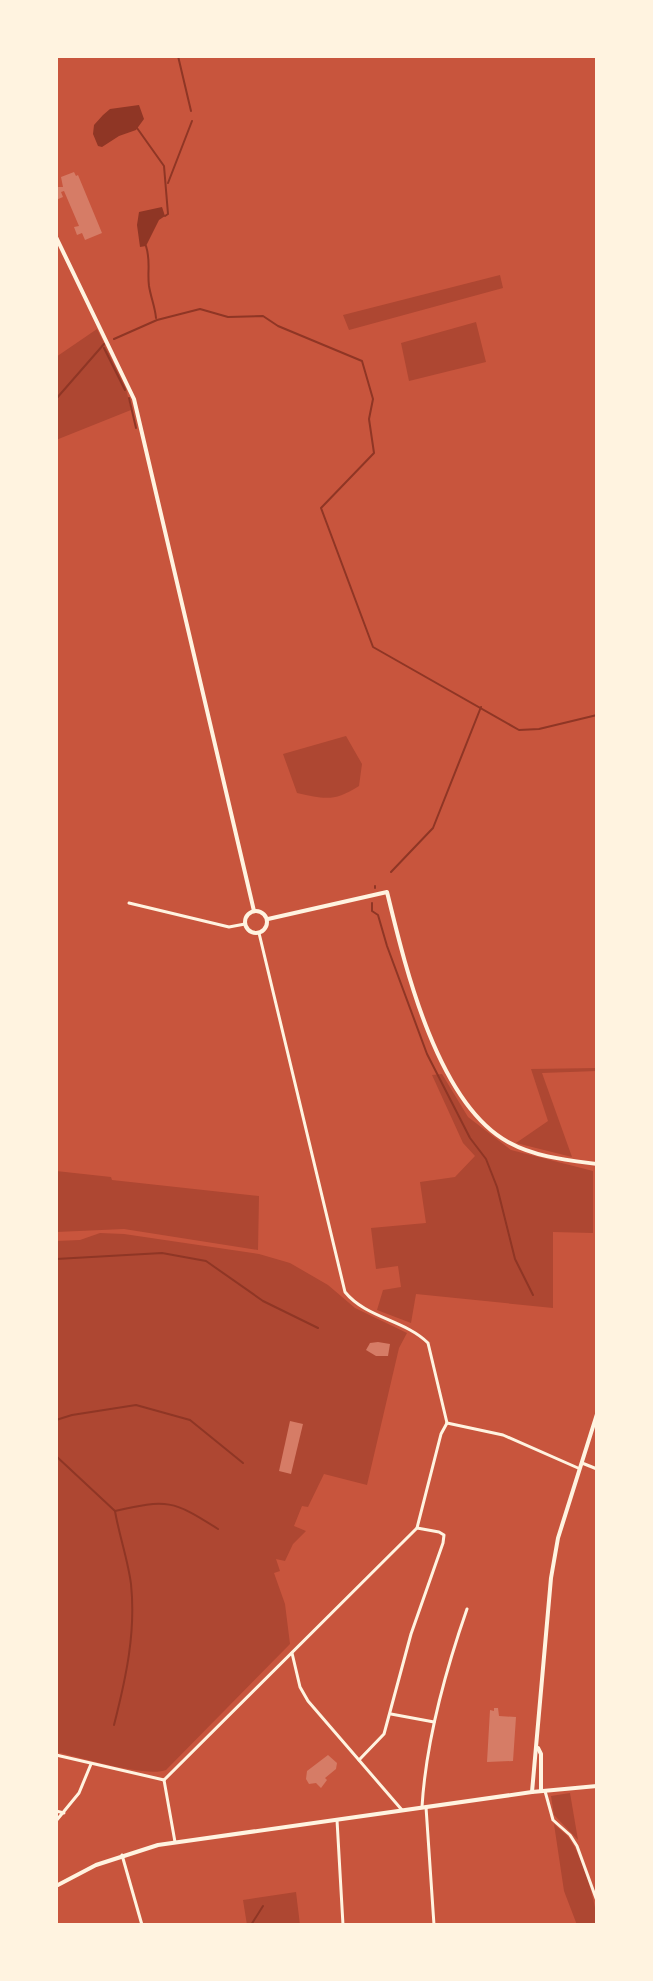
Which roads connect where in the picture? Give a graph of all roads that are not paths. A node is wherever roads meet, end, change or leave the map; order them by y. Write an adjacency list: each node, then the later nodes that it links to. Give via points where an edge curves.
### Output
1 (56, 237): 3 (street, via 134,399)
2 (129, 903): 5 (street, via 229,927)
3 (254, 911): 4 (street); 5 (street)
4 (268, 919): 6 (street); 7 (street, via 387,892 430,1033 467,1106 517,1147)
5 (245, 924): 6 (street, via 250,932)
6 (259, 933): 9 (street, via 345,1292 354,1303 428,1343)
7 (597, 1164)
8 (597, 1414): 10 (street)
9 (447, 1423): 10 (street, via 503,1435); 12 (street)
10 (579, 1465): 11 (street); 17 (street, via 551,1578)
11 (597, 1469)
12 (417, 1528): 14 (street); 15 (street, via 439,1532 443,1543 411,1634)
13 (467, 1609): 16 (street)
14 (292, 1653): 19 (street, via 308,1701); 21 (street)
15 (391, 1714): 16 (street); 19 (street, via 379,1741)
16 (435, 1722): 25 (street)
17 (538, 1748): 23 (street); 24 (street)
18 (56, 1755): 20 (street)
19 (359, 1760): 26 (street)
20 (91, 1764): 21 (street); 28 (street)
21 (164, 1780): 31 (street)
22 (597, 1786): 23 (street)
23 (543, 1791): 24 (street); 34 (street, via 553,1820 577,1846)
24 (532, 1792): 25 (street)
25 (424, 1807): 26 (street); 37 (street)
26 (402, 1810): 29 (street)
27 (56, 1811): 28 (street)
28 (64, 1813): 30 (street)
29 (337, 1820): 31 (street); 36 (street)
30 (56, 1821)
31 (175, 1842): 32 (street)
32 (122, 1855): 33 (street); 35 (street)
33 (56, 1886)
34 (597, 1901)
35 (142, 1925)
36 (343, 1925)
37 (434, 1925)

